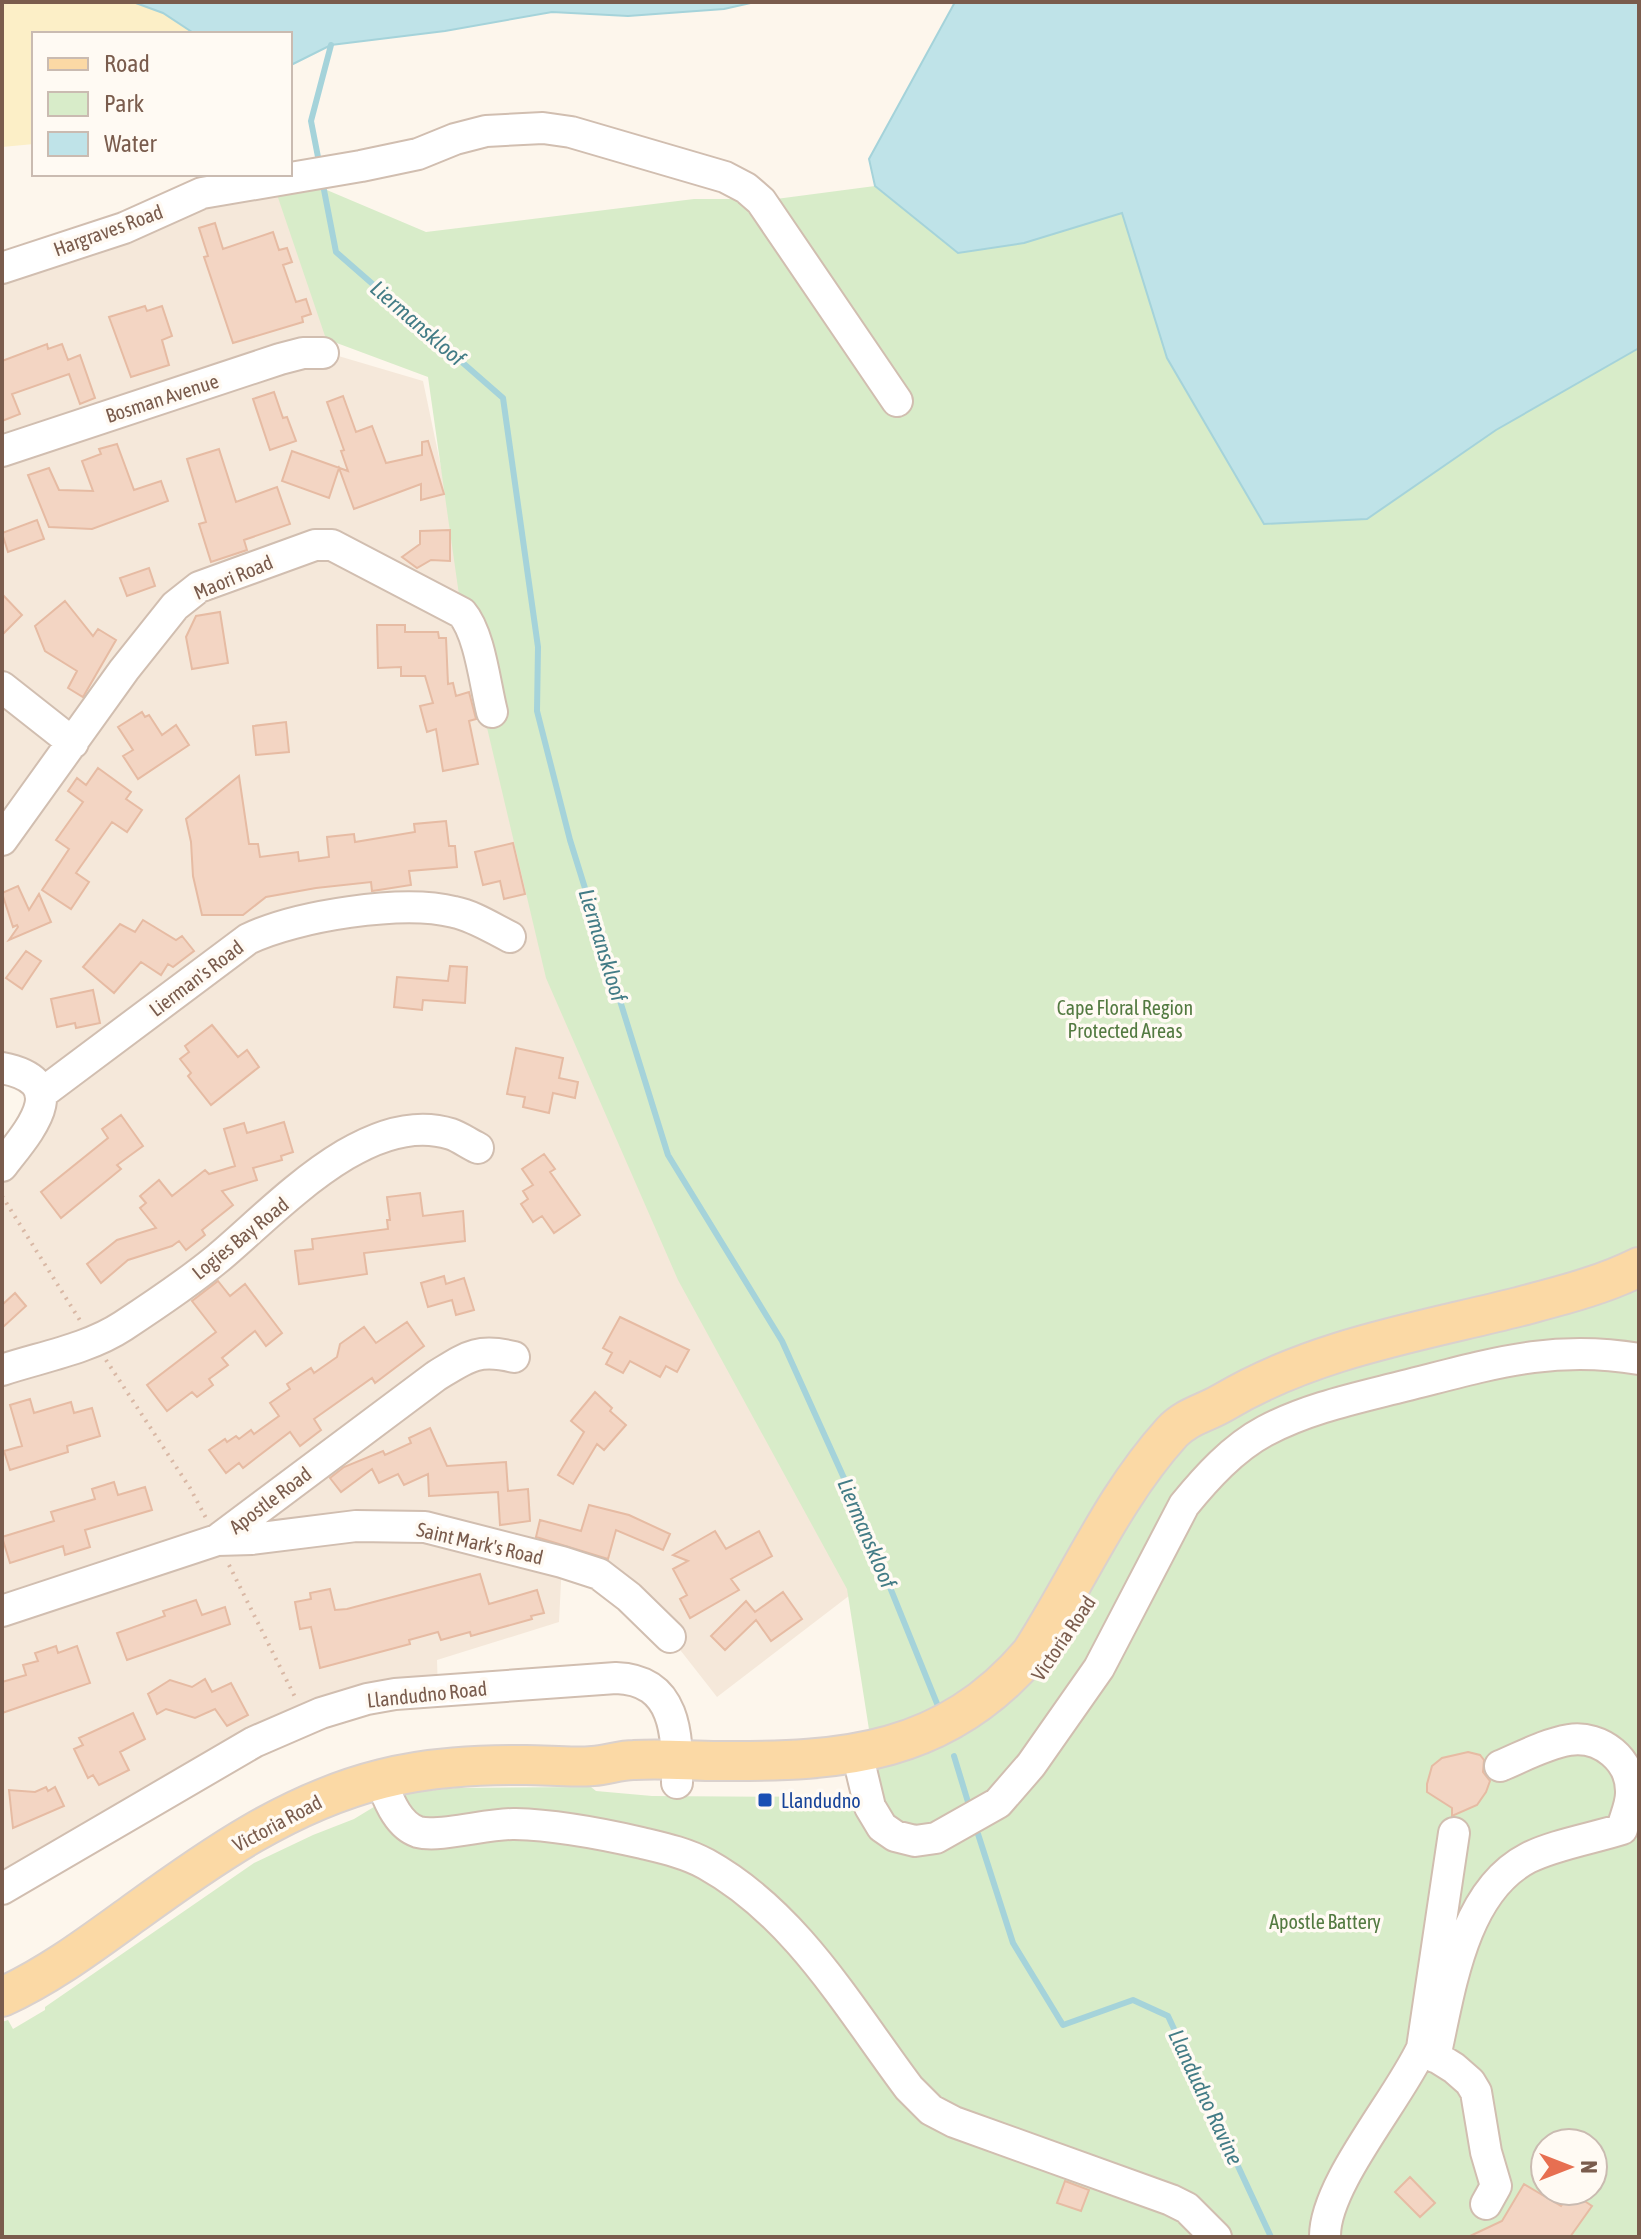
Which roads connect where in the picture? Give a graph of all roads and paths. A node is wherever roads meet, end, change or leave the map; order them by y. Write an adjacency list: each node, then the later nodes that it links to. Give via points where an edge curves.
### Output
1 (2, 268): 3 (street, Hargraves Road, via 124,228 214,191 361,166 509,129 571,132 725,177 746,188 761,201)
2 (323, 353): 4 (street, Bosman Avenue, via 280,359)
3 (897, 401)
4 (2, 451)
5 (2, 687): 7 (street)
6 (492, 712): 7 (street, Maori Road, via 469,622 462,613 325,544 188,594)
7 (73, 743): 8 (street, Maori Road)
8 (2, 840)
9 (510, 937): 11 (street, Lierman's Road, via 455,912 425,907 310,919 266,930)
10 (2, 1068): 11 (street, via 23,1073)
11 (41, 1094): 13 (street, via 42,1109 35,1123)
12 (478, 1148): 18 (street, Logies Bay Road, via 450,1134 425,1131 392,1135 352,1150 214,1262)
13 (2, 1166)
14 (2, 1196): 18 (path)
15 (1639, 1267): 17 (main road, Victoria Road)
16 (1639, 1278): 17 (street)
17 (1602, 1283): 26 (main road, Victoria Road, via 1308,1362 1185,1420 1144,1467 1055,1616 1015,1671 983,1701 940,1728)
18 (93, 1341): 21 (street, Logies Bay Road); 22 (path, via 190,1488)
19 (514, 1357): 22 (street, Apostle Road, via 491,1351 474,1355 436,1376)
20 (1639, 1359): 26 (street, via 1593,1353 1527,1356 1333,1404 1263,1432 1184,1505 1099,1668 998,1803 936,1838 915,1841 895,1836 870,1807)
21 (2, 1370)
22 (217, 1540): 23 (street, Apostle Road); 24 (street, Saint Mark's Road, via 356,1526 425,1527 599,1574); 25 (path)
23 (2, 1611)
24 (670, 1637)
25 (306, 1719): 28 (street, Llandudno Road, via 395,1694 629,1678 649,1686 670,1713); 31 (street, Llandudno Road, via 254,1742)
26 (860, 1764): 28 (main road, Victoria Road, via 804,1783)
27 (1500, 1766): 33 (street, via 1557,1743 1585,1739 1612,1750 1629,1779 1631,1797 1622,1829 1526,1858 1477,1908)
28 (677, 1772): 29 (main road, Victoria Road, via 636,1778 593,1766 451,1767)
29 (380, 1779): 32 (main road, Victoria Road, via 278,1818 190,1873 62,1965); 35 (street, via 393,1809 418,1831 538,1826 640,1842 705,1864 768,1909 796,1937 931,2110 1171,2200)
30 (1454, 1833): 33 (street)
31 (2, 1889)
32 (2, 1997)
33 (1429, 2052): 34 (street, via 1454,2068 1476,2092 1496,2186); 36 (street, via 1338,2187)
34 (1486, 2204)
35 (1216, 2237)
36 (1325, 2237)

